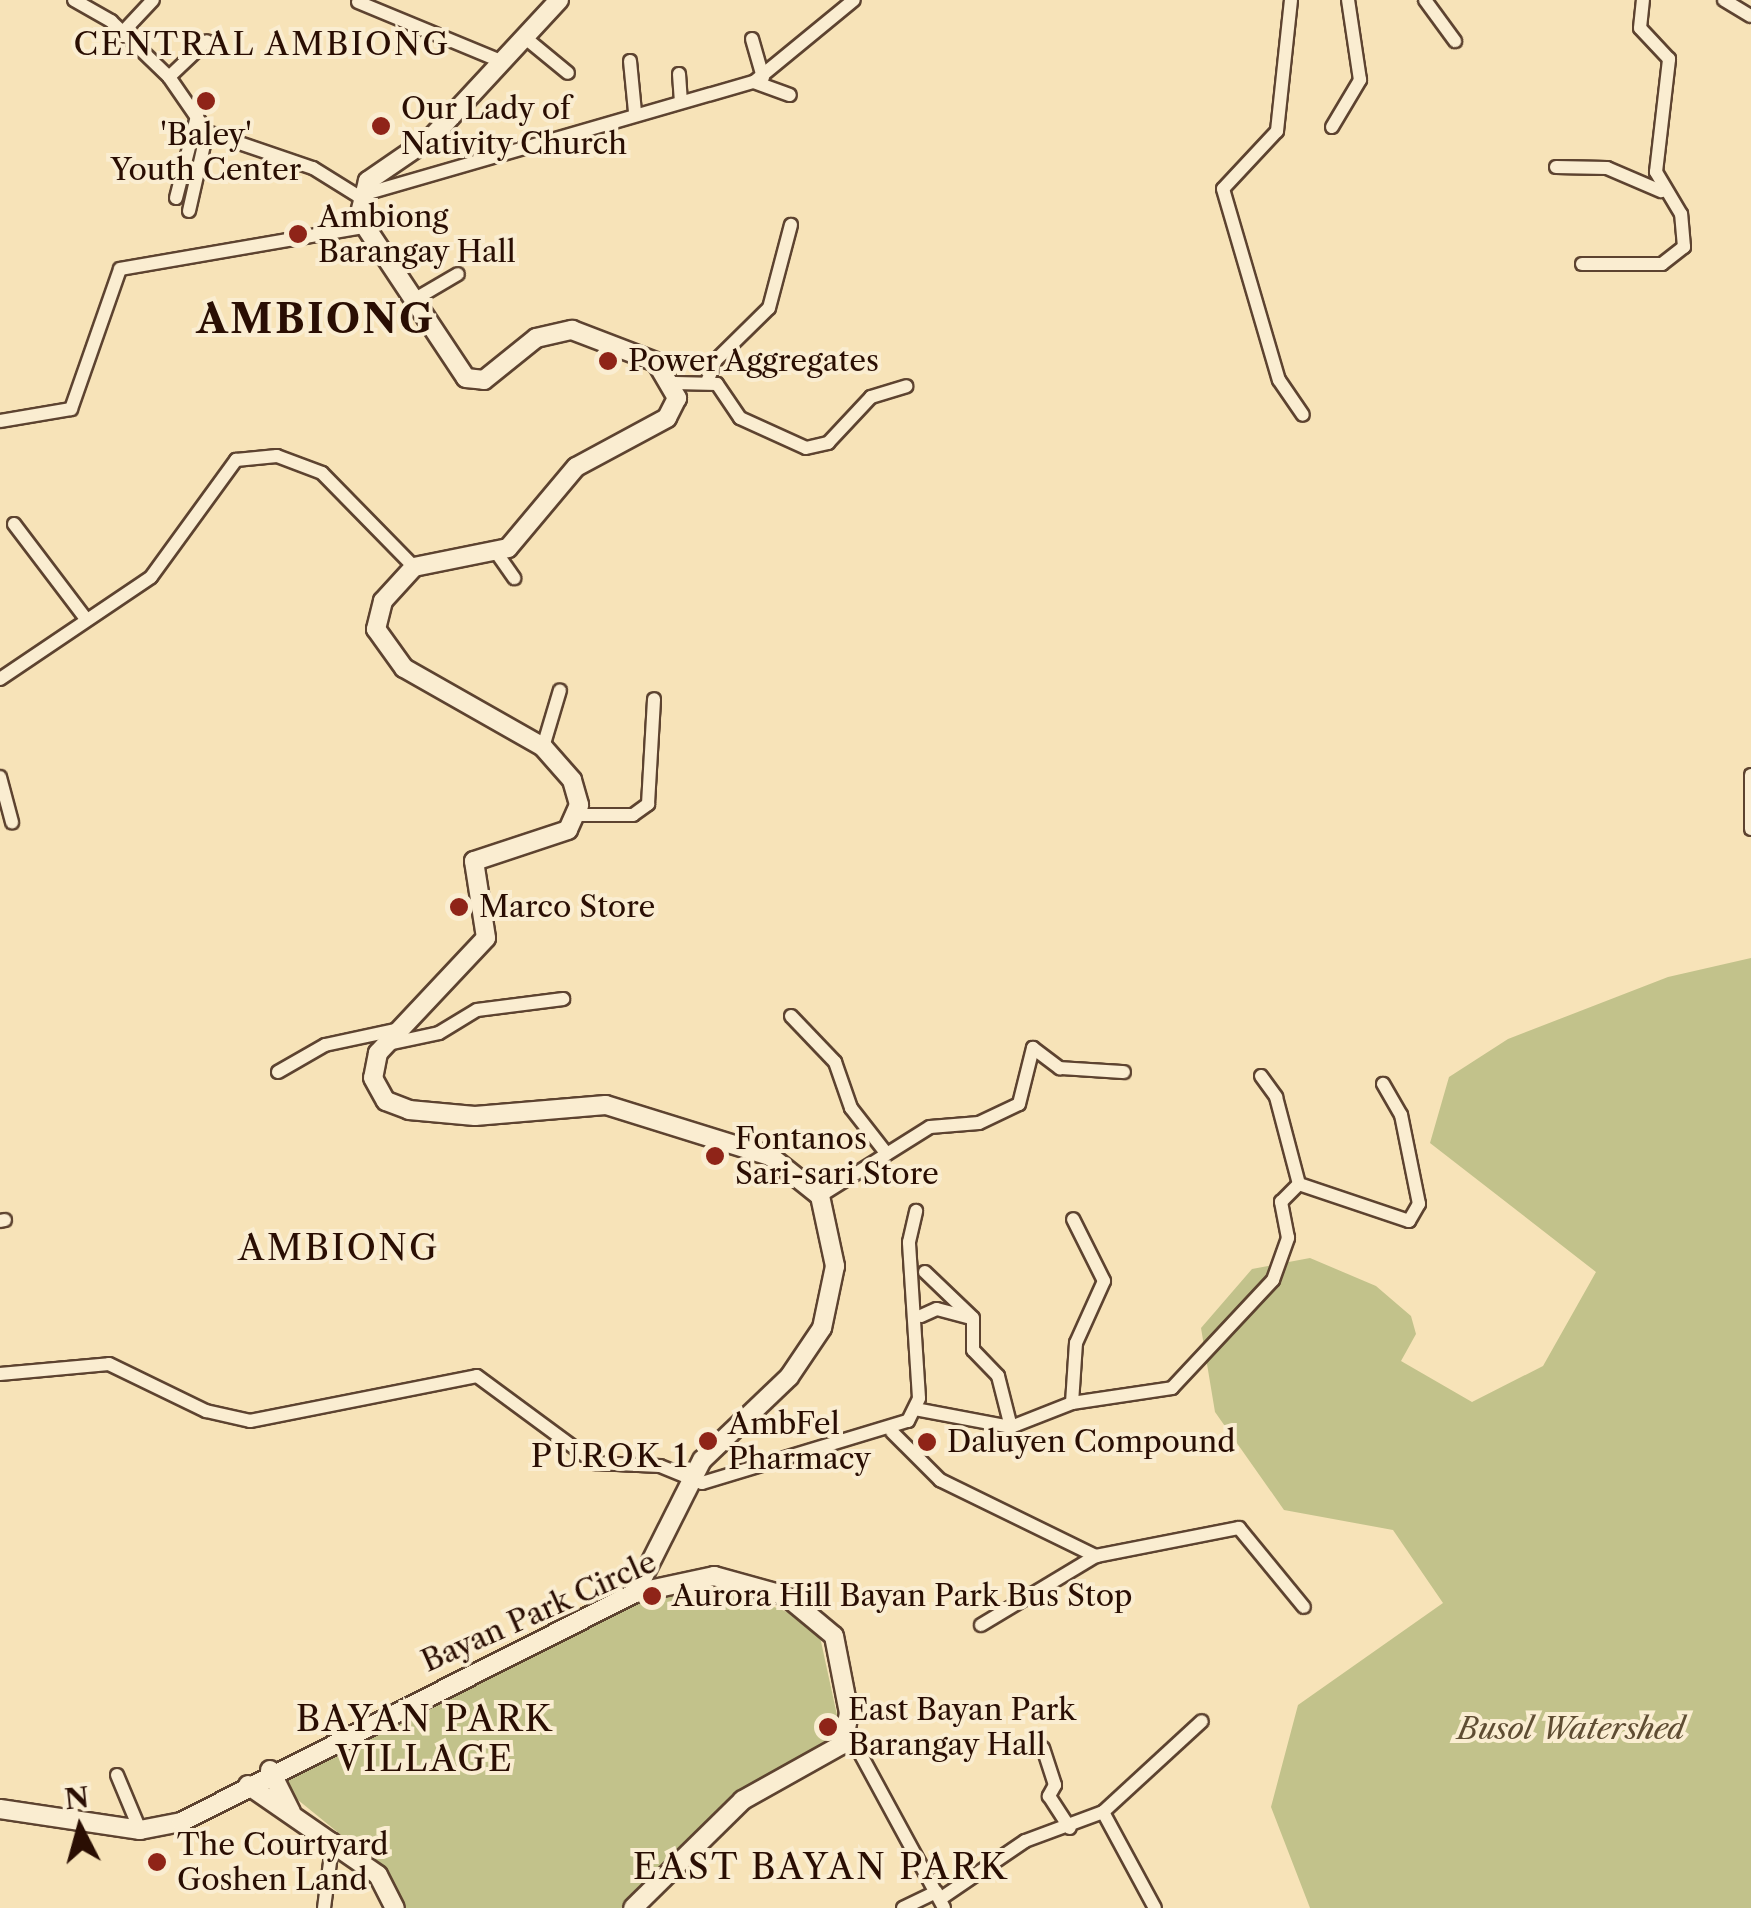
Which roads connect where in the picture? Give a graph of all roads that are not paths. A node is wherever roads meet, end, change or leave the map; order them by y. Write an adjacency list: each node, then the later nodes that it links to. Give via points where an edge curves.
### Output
1 (74, 0): 12 (street)
2 (153, 0): 12 (street)
3 (559, 0): 13 (main road)
4 (854, 0): 22 (street)
5 (1291, 0): 42 (street, via 1277,132 1222,189 1279,380)
6 (1348, 0): 27 (street, via 1360,80)
7 (1425, 0): 16 (street)
8 (1643, 0): 30 (street, via 1640,28 1671,72 1657,144)
9 (1724, 0): 11 (street)
10 (358, 2): 17 (street)
11 (1751, 16)
12 (122, 32): 21 (street)
13 (522, 36): 17 (main road); 19 (street)
14 (752, 39): 22 (street)
15 (207, 41): 21 (street)
16 (1454, 41)
17 (498, 60): 31 (main road, via 432,136)
18 (630, 61): 25 (street)
19 (568, 73)
20 (679, 74): 24 (street)
21 (169, 78): 26 (street)
22 (759, 79): 23 (street); 24 (street)
23 (790, 95)
24 (682, 100): 25 (street)
25 (635, 112): 31 (street)
26 (197, 116): 28 (street); 32 (street)
27 (1332, 127)
28 (207, 132): 31 (street, via 314,168); 33 (street)
29 (1556, 168): 30 (street, via 1607,168)
30 (1661, 191): 36 (street, via 1680,214 1681,258)
31 (358, 196): 35 (main road)
32 (176, 198)
33 (189, 212)
34 (791, 225): 39 (street, via 770,308 716,360)
35 (364, 227): 38 (main road); 43 (street, via 120,269 70,410)
36 (1582, 264)
37 (458, 274): 38 (street)
38 (412, 301): 40 (main road, via 474,381 536,338 572,330 627,347)
39 (707, 382): 40 (street); 41 (street, via 740,418 806,448 828,442 871,396)
40 (675, 384): 45 (main road, via 667,418 576,467 516,542)
41 (906, 386)
42 (1303, 414)
43 (0, 422)
44 (14, 524): 48 (street)
45 (496, 552): 46 (main road); 47 (street)
46 (414, 568): 48 (street, via 344,488 294,459 255,455 223,470 151,577); 52 (main road, via 382,601 380,638 422,683)
47 (514, 578)
48 (86, 619): 49 (street)
49 (0, 680)
50 (560, 690): 52 (street)
51 (654, 699): 55 (street, via 648,804 633,815)
52 (550, 753): 55 (main road, via 572,780)
53 (1751, 775): 57 (street)
54 (0, 777): 56 (street)
55 (577, 815): 60 (main road, via 555,836 474,860 486,938)
56 (12, 822)
57 (1751, 829)
58 (563, 999): 61 (street, via 478,1010 439,1033)
59 (790, 1016): 66 (street, via 835,1062 851,1108)
60 (407, 1027): 61 (main road); 62 (street, via 325,1045)
61 (388, 1044): 68 (main road, via 373,1078 394,1107 476,1116 606,1105 770,1156)
62 (278, 1072)
63 (1124, 1072): 66 (street, via 1060,1068 1035,1048 1019,1104 979,1124 930,1127)
64 (1261, 1076): 67 (street, via 1276,1097)
65 (1383, 1084): 67 (street, via 1401,1115 1416,1216 1392,1221)
66 (887, 1154): 68 (street)
67 (1299, 1184): 75 (street, via 1281,1202 1282,1266 1194,1374 1158,1391)
68 (820, 1196): 79 (main road, via 835,1266 822,1328 790,1377)
69 (916, 1211): 76 (street)
70 (1073, 1219): 75 (street, via 1104,1282 1076,1343)
71 (925, 1272): 73 (street)
72 (921, 1316): 73 (street, via 938,1308)
73 (973, 1318): 77 (street, via 974,1350 998,1376)
74 (0, 1374): 79 (street, via 109,1364 206,1411 250,1421 477,1376 595,1463)
75 (1072, 1404): 77 (street)
76 (915, 1409): 77 (street); 78 (street)
77 (1011, 1427)
78 (892, 1432): 79 (street, via 702,1483); 80 (street, via 940,1480)
79 (691, 1477): 81 (main road)
80 (1096, 1556): 82 (street, via 1239,1528); 83 (street)
81 (634, 1593): 85 (main road, Bayan Park Circle, via 714,1576 786,1596 822,1618 838,1653); 87 (main road, Bayan Park Circle)
82 (1304, 1607)
83 (980, 1625)
84 (1202, 1721): 91 (street)
85 (848, 1731): 96 (street); 99 (main road, via 830,1755 744,1800)
86 (1044, 1748): 93 (street, via 1056,1785 1050,1796)
87 (270, 1770): 89 (main road, Bayan Park Circle); 92 (main road)
88 (117, 1775): 94 (street)
89 (248, 1785): 92 (main road); 94 (main road, Bayan Park Circle, via 180,1822)
90 (0, 1809): 94 (main road)
91 (1103, 1812): 93 (street); 101 (street)
92 (291, 1813): 95 (main road)
93 (1070, 1828): 96 (street, via 1025,1841)
94 (140, 1830)
95 (333, 1840): 97 (street); 98 (main road, via 378,1875)
96 (940, 1900): 100 (street)
97 (324, 1908)
98 (395, 1908)
99 (632, 1908)
100 (904, 1908)
101 (1156, 1908)

